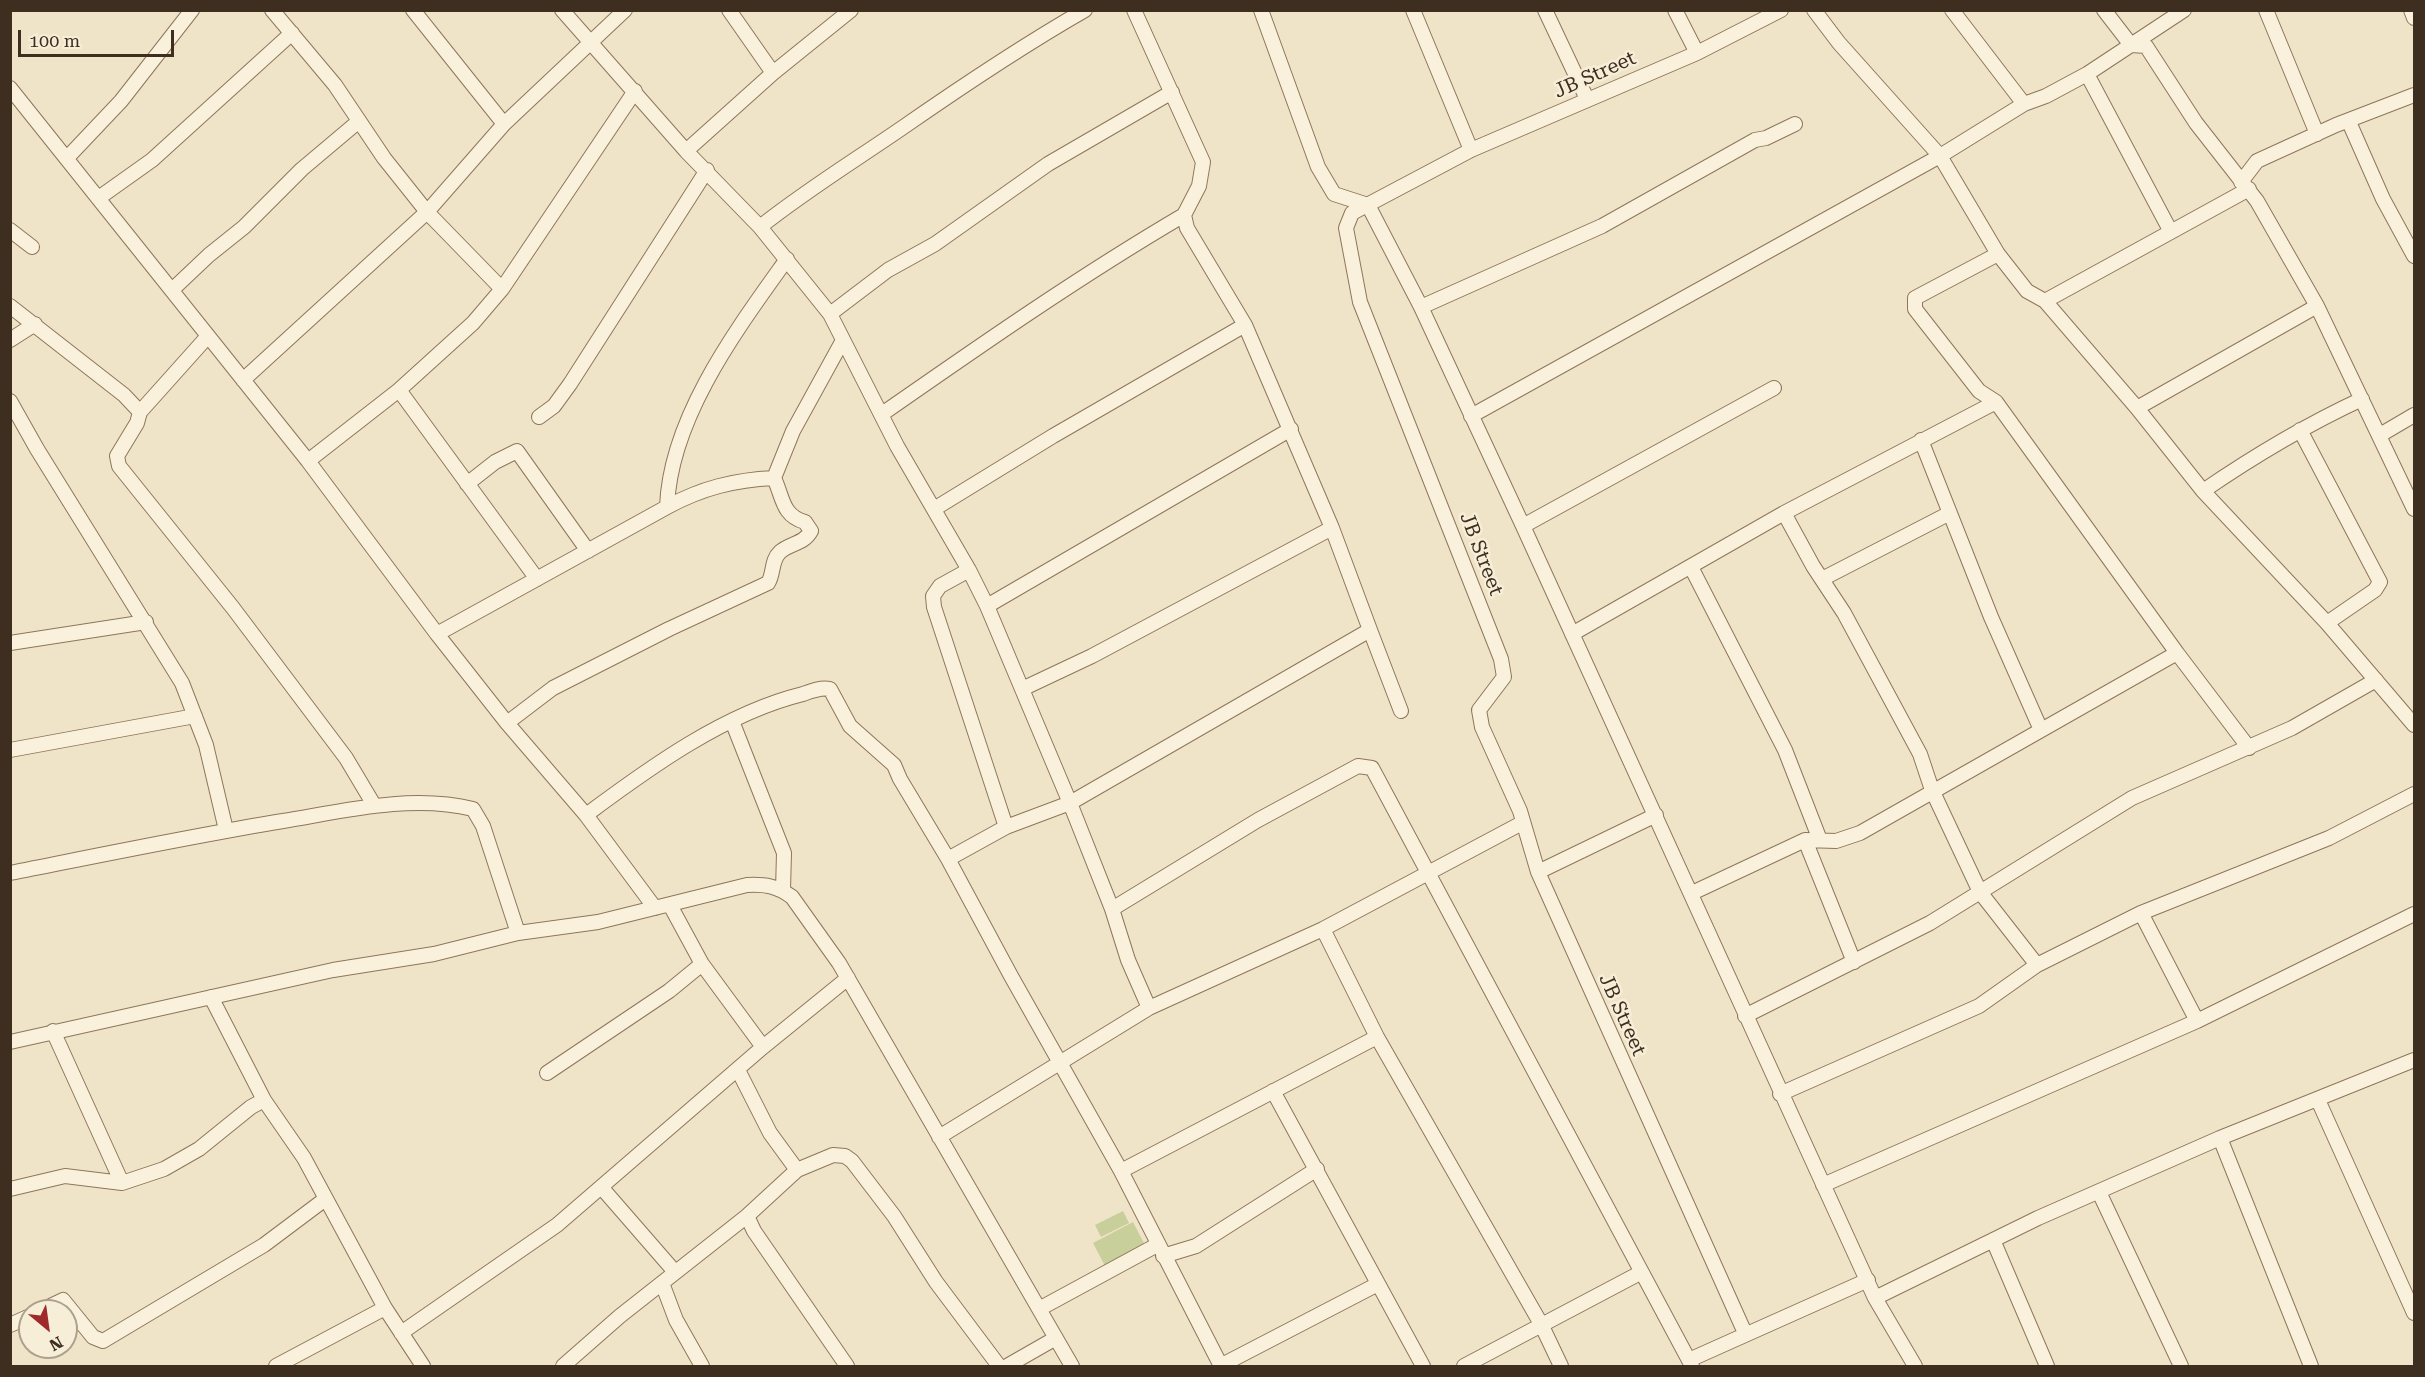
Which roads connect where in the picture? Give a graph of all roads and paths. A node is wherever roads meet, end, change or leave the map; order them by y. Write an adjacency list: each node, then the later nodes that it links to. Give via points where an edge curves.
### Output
1 (192, 10): 42 (street, via 121,101)
2 (272, 10): 22 (street)
3 (413, 10): 36 (street)
4 (562, 10): 23 (street)
5 (625, 10): 23 (street)
6 (729, 10): 26 (street)
7 (851, 10): 26 (street)
8 (1086, 10): 49 (street, via 940,101)
9 (1134, 10): 30 (street)
10 (1261, 10): 46 (street, via 1318,167 1334,194)
11 (1413, 10): 39 (street)
12 (1545, 10): 32 (street)
13 (1675, 10): 25 (street)
14 (1781, 10): 25 (street, JB Street)
15 (1814, 10): 41 (street)
16 (1953, 10): 33 (street)
17 (2104, 10): 24 (street)
18 (2184, 10): 24 (street)
19 (2266, 10): 38 (street)
20 (2411, 10): 21 (street)
21 (2415, 18)
22 (292, 33): 34 (street); 45 (street, via 152,160)
23 (589, 42): 29 (street); 36 (street)
24 (2131, 45): 27 (street); 44 (street, via 2146,46 2196,123)
25 (1696, 53): 32 (street, JB Street)
26 (773, 73): 40 (street)
27 (2087, 74): 33 (street); 51 (street)
28 (10, 88): 42 (street)
29 (635, 91): 40 (street); 56 (street)
30 (1172, 92): 48 (street, via 1203,162 1199,186); 62 (street, via 1048,164 935,244 888,270)
31 (2415, 95): 35 (street)
32 (1587, 99): 39 (street, JB Street)
33 (2024, 104): 41 (street)
34 (359, 121): 47 (street); 57 (street)
35 (2349, 122): 38 (street); 54 (street, via 2383,199)
36 (504, 124): 47 (street)
37 (1795, 124): 61 (street, via 1755,140 1602,226)
38 (2317, 134): 44 (street, via 2257,161)
39 (1471, 150): 46 (street, JB Street)
40 (686, 151): 43 (street)
41 (1940, 156): 53 (street); 77 (street)
42 (67, 158): 45 (street)
43 (707, 170): 49 (street); 79 (street, via 570,384 554,406)
44 (2245, 186): 51 (street); 60 (street)
45 (100, 197): 57 (street)
46 (1368, 205): 61 (street); 124 (street, JB Street, via 1352,213 1346,228 1360,302 1501,659 1504,676 1479,710 1482,727)
47 (427, 212): 56 (street); 68 (street)
48 (1184, 215): 64 (street, via 1187,228); 76 (street, via 1025,314)
49 (760, 227): 55 (street)
50 (10, 230): 52 (street)
51 (2171, 232): 58 (street)
52 (32, 247)
53 (1998, 254): 58 (street, via 2026,291); 73 (street, via 1915,298 1915,309 1979,391)
54 (2415, 256)
55 (787, 259): 62 (street); 89 (street, via 710,373 675,454)
56 (501, 289): 70 (street, via 472,323)
57 (172, 290): 65 (street)
58 (2045, 301): 74 (street)
59 (10, 306): 63 (street)
60 (2317, 306): 71 (street); 74 (street)
61 (1421, 307): 77 (street)
62 (830, 314): 67 (street)
63 (35, 324): 66 (street); 75 (street)
64 (1245, 325): 80 (street); 90 (street)
65 (208, 336): 68 (street); 75 (street)
66 (10, 340)
67 (843, 340): 76 (street); 85 (street, via 793,431)
68 (243, 380): 84 (street)
69 (1774, 388): 93 (street)
70 (399, 390): 84 (street); 86 (street)
71 (2362, 399): 81 (street); 82 (street)
72 (10, 400): 101 (street)
73 (1996, 402): 83 (street); 107 (street)
74 (2137, 408): 87 (street)
75 (140, 412): 121 (street, via 117,456 119,466 346,758)
76 (882, 414): 90 (street)
77 (1471, 416): 93 (street)
78 (2415, 416): 82 (street)
79 (539, 417)
80 (1291, 429): 94 (street); 100 (street)
81 (2301, 430): 87 (street); 102 (street, via 2380,582 2375,590)
82 (2380, 435): 88 (street)
83 (1921, 440): 91 (street); 92 (street)
84 (308, 461): 104 (street)
85 (774, 478): 89 (street, via 714,485); 113 (street, via 786,511 805,522 811,531 807,538 780,552 768,583 553,688)
86 (467, 484): 95 (street, via 517,451); 98 (street)
87 (2203, 491): 102 (street)
88 (2414, 506)
89 (667, 507): 95 (street)
90 (934, 509): 97 (street)
91 (1784, 513): 96 (street); 99 (street)
92 (1950, 513): 99 (street); 115 (street)
93 (1523, 526): 105 (street)
94 (1332, 528): 103 (street); 109 (street)
95 (588, 551): 98 (street)
96 (1691, 567): 105 (street); 128 (street, via 1785,750)
97 (969, 570): 100 (street); 125 (street, via 940,586 933,596 934,606)
98 (537, 579): 104 (street)
99 (1822, 579): 118 (street, via 1920,754)
100 (987, 606): 109 (street)
101 (146, 622): 106 (street); 111 (street, via 182,683)
102 (2327, 622): 108 (street)
103 (1371, 630): 110 (street); 120 (street)
104 (437, 634): 113 (street)
105 (1572, 634): 122 (street)
106 (10, 643)
107 (2177, 653): 115 (street); 116 (street)
108 (2376, 680): 114 (street); 116 (street)
109 (1022, 689): 120 (street)
110 (1401, 711)
111 (195, 716): 117 (street); 126 (street, via 206,745)
112 (732, 722): 123 (street, via 650,768); 129 (street, via 778,701 830,689 850,726 894,765); 133 (street, via 784,853)
113 (507, 723): 123 (street)
114 (2415, 725)
115 (2041, 730): 118 (street)
116 (2249, 748): 134 (street, via 2132,798)
117 (10, 750)
118 (1932, 790): 128 (street, via 1860,833 1836,841); 134 (street)
119 (2415, 794): 139 (street, via 2329,838)
120 (1070, 803): 125 (street); 138 (street)
121 (374, 806): 126 (street); 142 (street, via 454,804 473,809 483,826)
122 (1656, 814): 130 (street); 135 (street)
123 (586, 815): 137 (street)
124 (1522, 823): 130 (street, JB Street); 132 (street)
125 (1006, 827): 129 (street)
126 (226, 830): 131 (street)
127 (1805, 840): 128 (street); 135 (street); 143 (street)
128 (1820, 840)
129 (948, 859): 155 (street)
130 (1538, 872): 188 (street, JB Street)
131 (10, 873)
132 (1428, 875): 138 (street, via 1372,768 1358,766 1258,820); 141 (street); 178 (street)
133 (783, 890): 136 (street, via 767,884 747,885); 146 (street, via 801,908)
134 (1980, 892): 143 (street); 145 (street)
135 (1692, 893): 149 (street)
136 (670, 905): 137 (street); 144 (street)
137 (655, 908): 142 (street, via 598,922)
138 (1112, 909): 148 (street)
139 (2141, 912): 145 (street); 150 (street)
140 (2415, 915): 150 (street)
141 (1323, 928): 148 (street); 152 (street)
142 (518, 933): 147 (street, via 434,954 333,970)
143 (1854, 962): 149 (street)
144 (702, 964): 154 (street); 158 (street, via 669,991)
145 (2037, 965): 160 (street, via 1979,1006)
146 (848, 978): 154 (street); 163 (street)
147 (211, 997): 151 (street); 161 (street)
148 (1149, 1008): 155 (street)
149 (1745, 1016): 160 (street)
150 (2198, 1021): 169 (street)
151 (53, 1031): 153 (street); 168 (street)
152 (1377, 1037): 159 (street); 187 (street)
153 (10, 1042)
154 (763, 1047): 157 (street)
155 (1061, 1060): 163 (street); 167 (street)
156 (2415, 1060): 162 (street)
157 (738, 1070): 166 (street, via 770,1133); 170 (street)
158 (547, 1073)
159 (1273, 1091): 165 (street); 167 (street)
160 (1780, 1094): 169 (street)
161 (264, 1100): 168 (street, via 199,1149 164,1169); 173 (street, via 304,1158)
162 (2318, 1100): 164 (street); 185 (street)
163 (939, 1137): 184 (street)
164 (2220, 1138): 172 (street); 207 (street)
165 (1317, 1169): 176 (street, via 1196,1246); 181 (street)
166 (797, 1170): 174 (street); 197 (street, via 833,1155 852,1161)
167 (1121, 1171): 176 (street)
168 (122, 1183): 171 (street, via 65,1176)
169 (1823, 1185): 179 (street)
170 (602, 1188): 177 (street); 189 (street, via 557,1225)
171 (10, 1189)
172 (2099, 1192): 175 (street); 206 (street)
173 (324, 1200): 183 (street); 186 (street, via 264,1245 104,1341 93,1337)
174 (747, 1216): 177 (street); 196 (street)
175 (1993, 1240): 182 (street); 205 (street)
176 (1160, 1250): 184 (street); 200 (street)
177 (675, 1272): 180 (street)
178 (1640, 1273): 187 (street); 191 (street)
179 (1868, 1280): 182 (street); 188 (street)
180 (662, 1284): 192 (street); 195 (street, via 676,1320)
181 (1378, 1284): 200 (street); 201 (street)
182 (1875, 1298): 204 (street)
183 (385, 1308): 189 (street); 193 (street)
184 (1039, 1309): 190 (street)
185 (2415, 1312)
186 (78, 1318)
187 (1541, 1324): 202 (street); 203 (street)
188 (1745, 1333): 191 (street)
189 (401, 1334): 194 (street)
190 (1056, 1338): 198 (street); 199 (street)
191 (1691, 1363)
192 (566, 1365)
193 (276, 1366)
194 (423, 1366)
195 (702, 1366)
196 (847, 1366)
197 (999, 1366)
198 (1007, 1366)
199 (1071, 1366)
200 (1220, 1366)
201 (1423, 1366)
202 (1464, 1366)
203 (1561, 1366)
204 (1915, 1366)
205 (2047, 1366)
206 (2181, 1366)
207 (2311, 1366)

